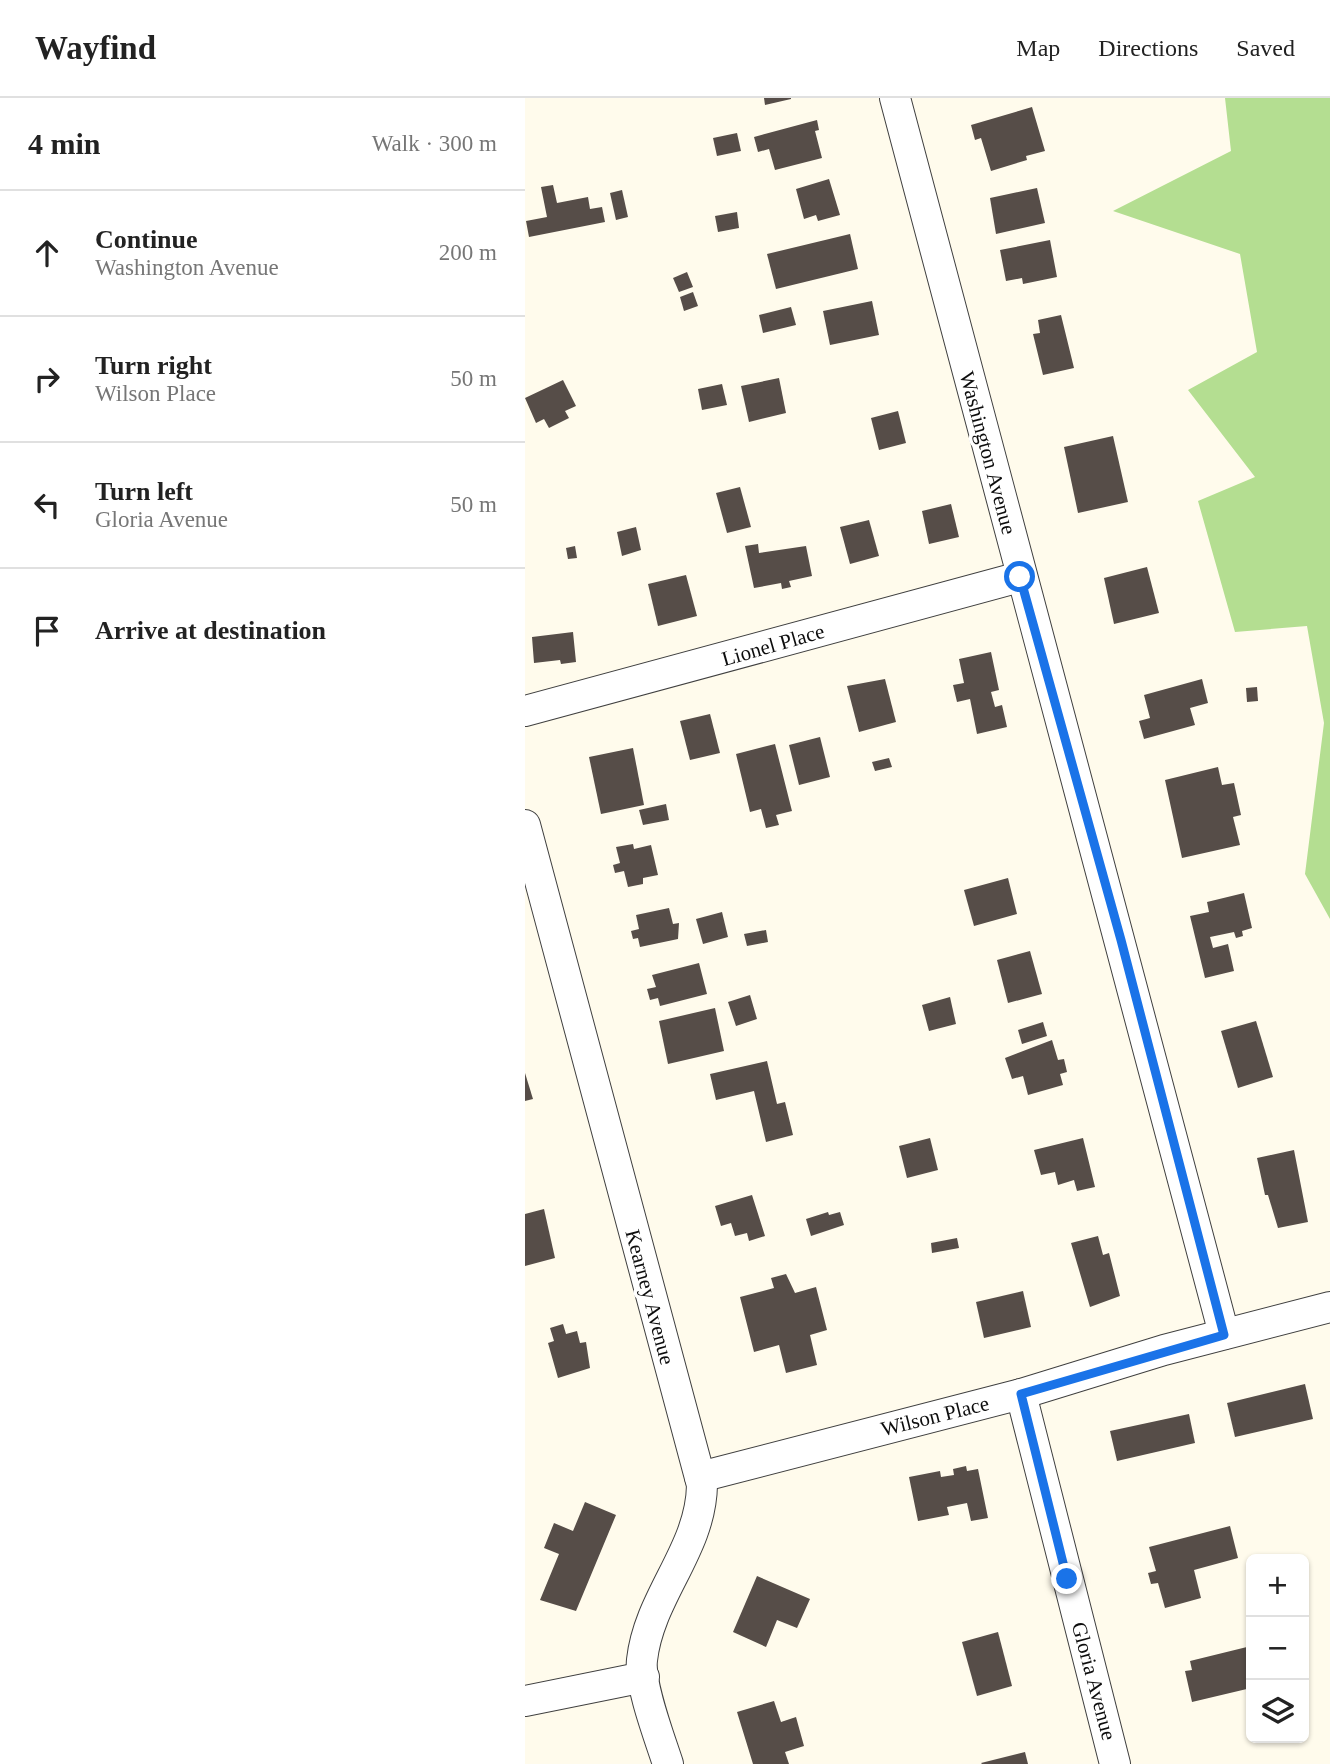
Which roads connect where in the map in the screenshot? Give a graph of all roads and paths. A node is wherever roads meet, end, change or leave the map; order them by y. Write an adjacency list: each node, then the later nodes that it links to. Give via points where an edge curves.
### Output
1 (895, 98): 2 (street, Washington Avenue)
2 (1020, 577): 3 (street, Lionel Place); 6 (street, Washington Avenue)
3 (525, 711)
4 (525, 824): 8 (street, Kearney Avenue)
5 (1330, 1307): 6 (street, Wilson Place)
6 (1224, 1335): 7 (street, Wilson Place)
7 (1021, 1394): 8 (street, Wilson Place); 12 (street, Gloria Avenue)
8 (700, 1477): 9 (street, Kearney Avenue, via 699,1521 648,1631 641,1663)
9 (644, 1677): 10 (street); 11 (street, Kearney Avenue)
10 (525, 1701)
11 (668, 1764)
12 (1115, 1764)

